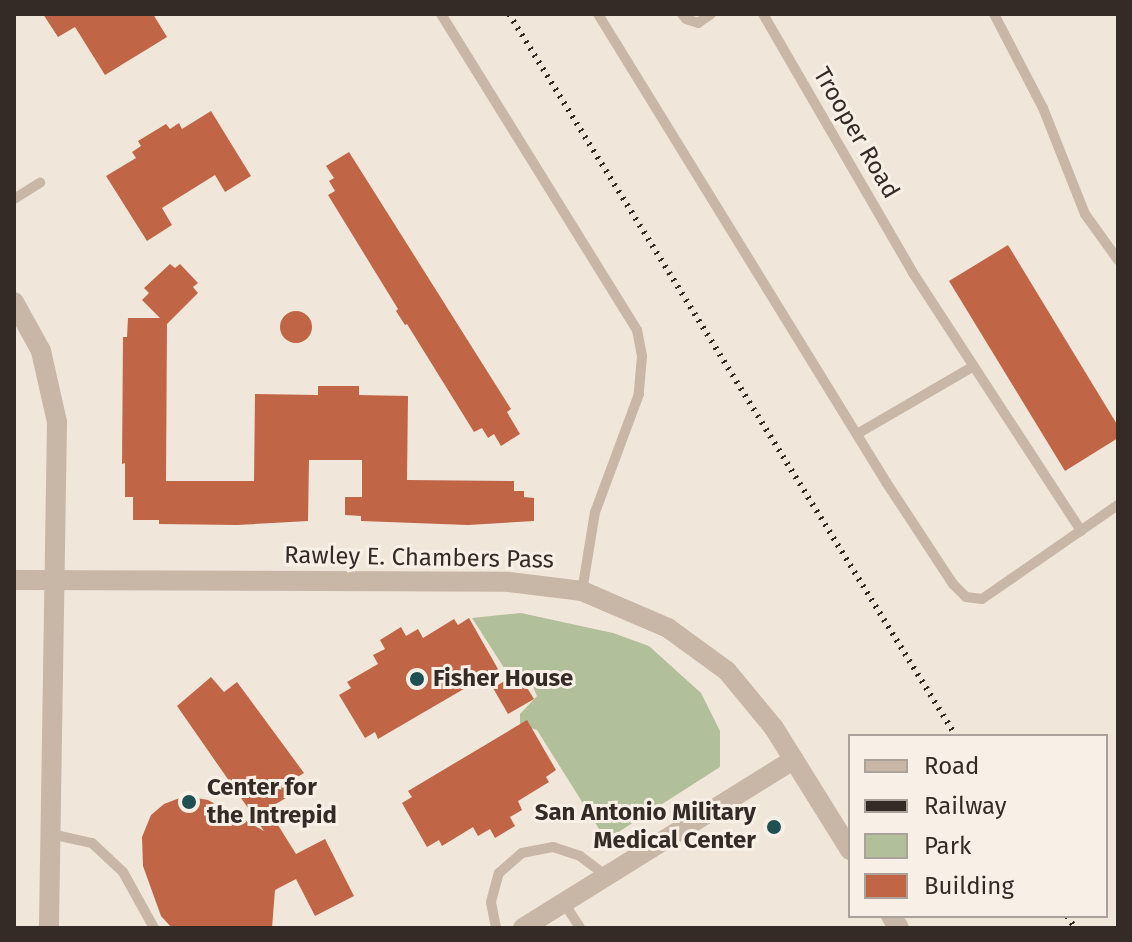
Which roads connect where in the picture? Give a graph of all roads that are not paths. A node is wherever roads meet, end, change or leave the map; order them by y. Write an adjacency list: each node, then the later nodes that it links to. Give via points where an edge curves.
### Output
1 (441, 14): 17 (lane, via 637,330 642,356 639,394 595,512)
2 (598, 14): 12 (lane)
3 (682, 14): 4 (lane, via 698,23)
4 (711, 14)
5 (763, 14): 11 (lane, Trooper Road, via 913,273)
6 (994, 14): 9 (lane, via 1043,108 1085,214)
7 (40, 183): 8 (lane)
8 (14, 199)
9 (1118, 260)
10 (14, 302): 16 (street, via 41,351 54,398)
11 (974, 366): 12 (lane); 14 (lane, Trooper Road)
12 (857, 434): 14 (lane, via 966,597 982,599)
13 (1118, 505): 14 (lane)
14 (1081, 531)
15 (14, 580): 16 (street, Rawley E. Chambers Pass)
16 (56, 580): 17 (street, Rawley E. Chambers Pass, via 509,582); 19 (street)
17 (582, 591): 18 (street, Rawley E. Chambers Pass, via 668,628 698,647 752,697)
18 (794, 759): 20 (street, Rawley E. Chambers Pass); 21 (street)
19 (51, 834): 23 (street); 24 (lane, via 92,843 123,872)
20 (848, 847)
21 (607, 876): 22 (street); 25 (lane, via 580,856 553,847 522,853 499,873 491,902)
22 (564, 903): 26 (street); 27 (lane)
23 (49, 928)
24 (154, 928)
25 (496, 928)
26 (523, 928)
27 (580, 928)

